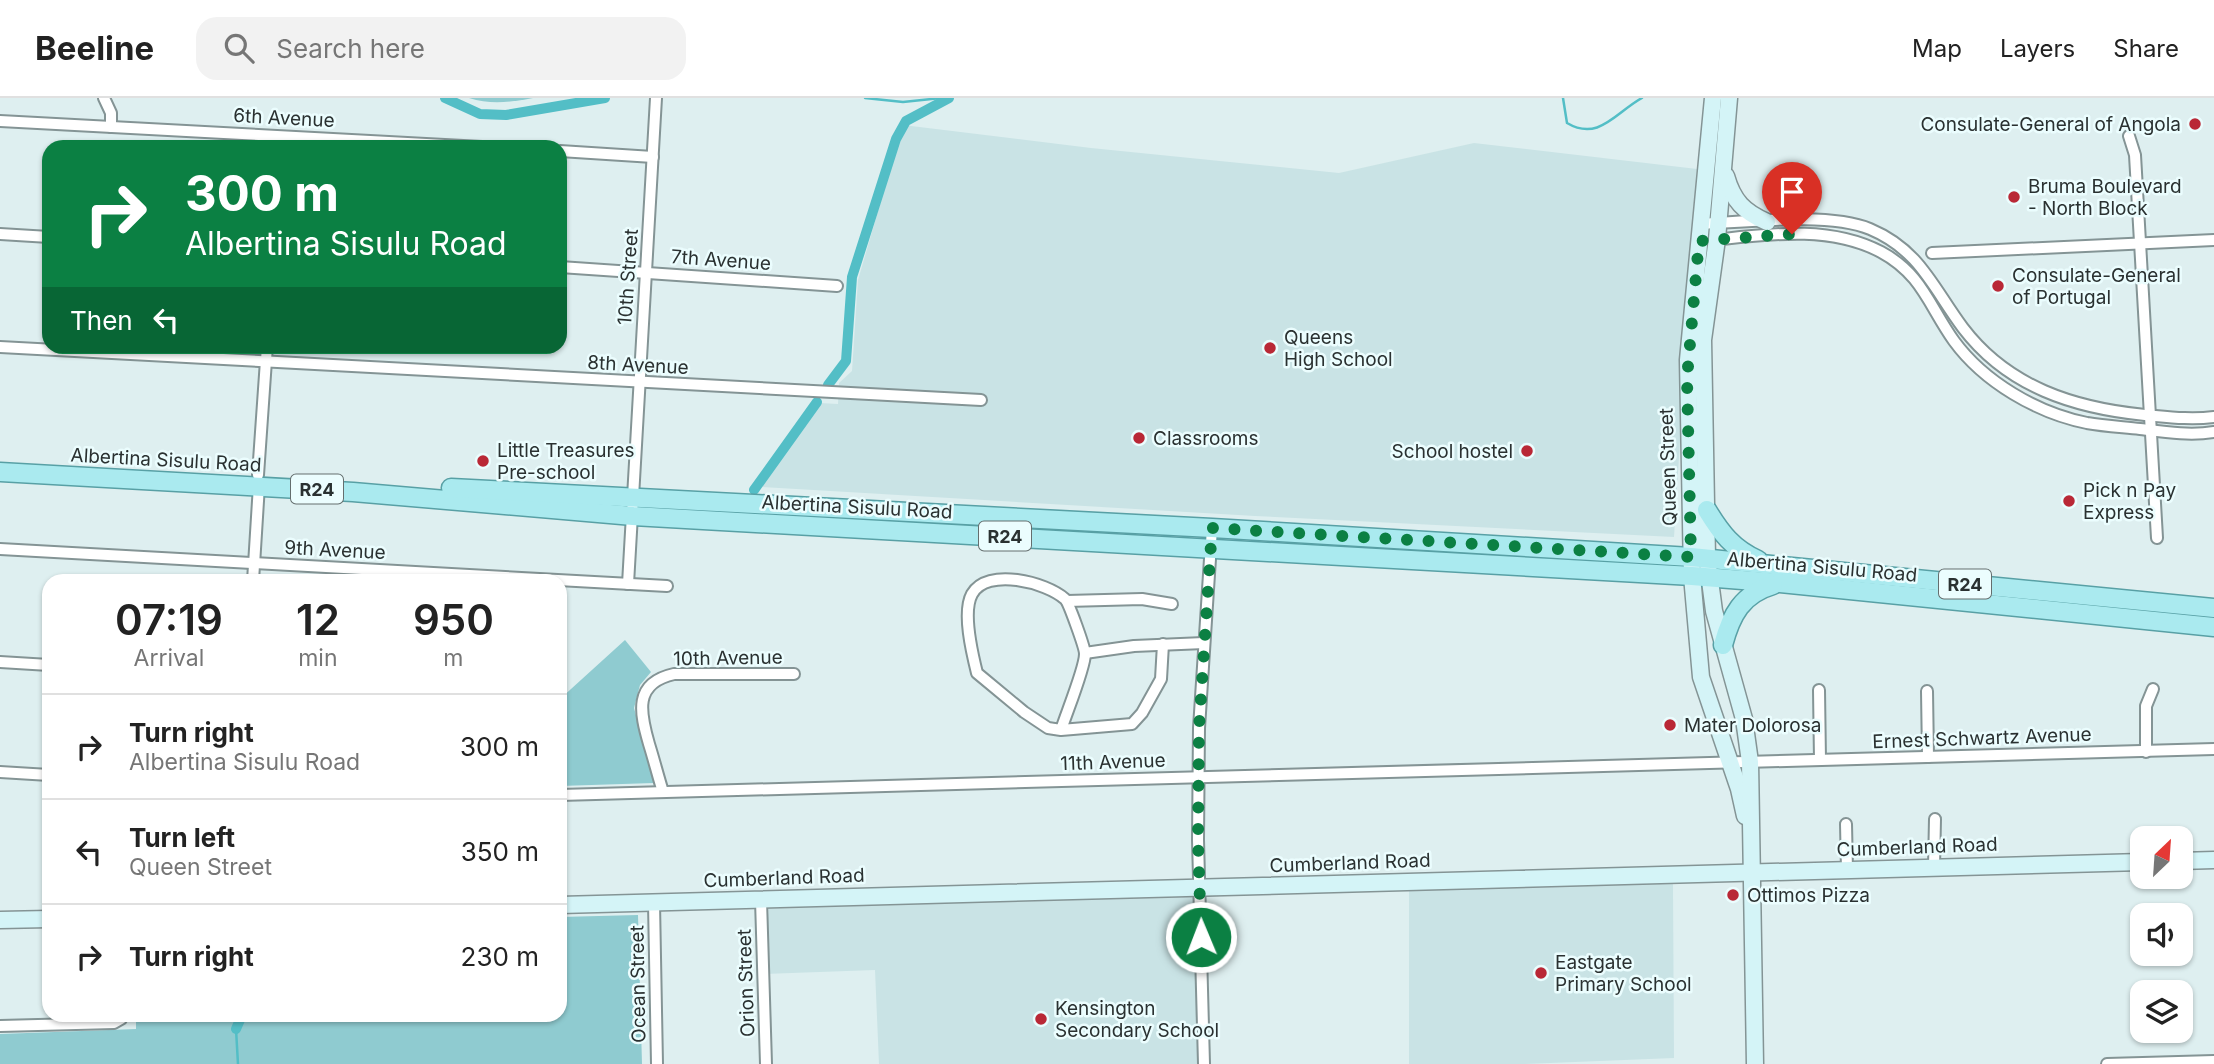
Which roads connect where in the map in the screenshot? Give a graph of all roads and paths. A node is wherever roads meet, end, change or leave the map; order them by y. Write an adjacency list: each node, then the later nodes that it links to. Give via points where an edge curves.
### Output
1 (104, 98): 6 (street)
2 (656, 98): 10 (street, 10th Street)
3 (1713, 98): 14 (main road, Queen Street)
4 (1729, 98): 11 (main road, Queen Street)
5 (0, 121): 6 (street, 6th Avenue)
6 (111, 127): 8 (street, 6th Avenue)
7 (2129, 136): 18 (street, via 2135,155)
8 (266, 140)
9 (567, 151): 10 (street)
10 (653, 157): 21 (street, 10th Street)
11 (1724, 167): 12 (main road, via 1740,206); 13 (main road, Queen Street)
12 (1767, 222): 13 (street); 30 (street, via 1834,221 1884,236 1916,260 1963,328 2007,370 2064,400)
13 (1718, 231): 14 (street); 14 (street); 33 (street, via 1822,235 1879,251 1912,275 1954,340 1990,377 2043,409 2088,423); 40 (main road, Queen Street, via 1703,340)
14 (1700, 232): 45 (main road, Queen Street, via 1687,378)
15 (0, 234): 16 (street)
16 (42, 237)
17 (2214, 240): 18 (street)
18 (2141, 243): 19 (street); 31 (street)
19 (1932, 253)
20 (567, 267): 21 (street, 7th Avenue)
21 (646, 272): 22 (street, 7th Avenue); 28 (street, 10th Street)
22 (837, 286)
23 (0, 347): 24 (street, 8th Avenue)
24 (42, 349)
25 (125, 354): 27 (street, 8th Avenue)
26 (267, 354): 27 (street)
27 (267, 362): 28 (street, 8th Avenue); 38 (street)
28 (639, 383): 29 (street, 8th Avenue); 39 (street, 10th Street)
29 (981, 400)
30 (2126, 413): 31 (street); 33 (street)
31 (2150, 415): 32 (street); 34 (street)
32 (2214, 417)
33 (2125, 427): 34 (street)
34 (2151, 430): 35 (street); 42 (street)
35 (2214, 432)
36 (0, 461): 38 (main road, Albertina Sisulu Road / R24)
37 (0, 472): 38 (main road, Albertina Sisulu Road / R24)
38 (259, 480): 39 (main road, Albertina Sisulu Road / R24); 46 (street)
39 (634, 508): 41 (main road, Albertina Sisulu Road / R24); 43 (main road, Albertina Sisulu Road / R24); 52 (street, 10th Street)
40 (1707, 510): 45 (main road, Queen Street); 49 (main road, via 1735,548)
41 (1212, 528): 43 (street); 45 (main road, Albertina Sisulu Road / R24)
42 (2157, 538)
43 (1210, 548): 50 (main road, Albertina Sisulu Road / R24); 58 (street)
44 (0, 549): 46 (street, 9th Avenue)
45 (1699, 558): 49 (main road, Albertina Sisulu Road / R24); 50 (main road, Queen Street)
46 (254, 563): 47 (street); 48 (street, 9th Avenue)
47 (253, 574)
48 (450, 574)
49 (1776, 574): 50 (main road, Albertina Sisulu Road / R24); 56 (main road, Albertina Sisulu Road / R24); 57 (main road, Albertina Sisulu Road / R24); 60 (main road, via 1732,616)
50 (1700, 577): 60 (main road, Queen Street); 74 (main road, Queen Street, via 1701,677)
51 (567, 581): 52 (street, 9th Avenue)
52 (628, 584): 53 (street, 9th Avenue)
53 (667, 586)
54 (1067, 601): 55 (street, via 1142,599); 61 (street); 68 (street, via 1032,582 1005,580 978,586 967,611 977,673 1024,712 1048,728)
55 (1172, 604)
56 (2214, 608)
57 (2214, 627)
58 (1204, 642): 59 (street); 77 (street)
59 (1163, 644): 61 (street); 68 (street, via 1161,679 1136,721)
60 (1723, 645): 73 (main road, Queen Street, via 1744,719)
61 (1085, 653): 68 (street)
62 (0, 662): 63 (street)
63 (42, 665)
64 (794, 674): 78 (street, 10th Avenue, via 674,674 655,680 642,699 641,714)
65 (2153, 689): 70 (street, via 2146,706)
66 (1819, 690): 72 (street)
67 (1927, 691): 71 (street)
68 (1061, 730)
69 (2214, 749): 70 (street, Ernest Schwartz Avenue)
70 (2146, 752): 71 (street, Ernest Schwartz Avenue)
71 (1928, 757): 72 (street, Ernest Schwartz Avenue)
72 (1821, 760): 73 (street, Ernest Schwartz Avenue)
73 (1750, 762): 74 (street, 11th Avenue); 82 (main road, Queen Street)
74 (1730, 764): 77 (street, 11th Avenue); 82 (main road, Queen Street)
75 (0, 772): 76 (street)
76 (42, 775)
77 (1199, 777): 78 (street, 11th Avenue); 89 (street)
78 (663, 792): 79 (street, 11th Avenue)
79 (567, 795)
80 (1935, 819): 86 (street)
81 (1846, 824): 87 (street)
82 (1749, 828): 88 (main road, Queen Street)
83 (2214, 860): 84 (main road)
84 (2193, 861)
85 (2130, 862): 86 (main road, Cumberland Road)
86 (1934, 867): 87 (main road, Cumberland Road)
87 (1847, 870): 88 (main road, Cumberland Road)
88 (1751, 873): 89 (main road, Cumberland Road); 101 (main road, Queen Street)
89 (1200, 887): 90 (main road, Cumberland Road); 100 (street)
90 (761, 900): 91 (main road, Cumberland Road); 99 (street, Orion Street)
91 (654, 903): 92 (main road, Cumberland Road); 98 (street, Ocean Street)
92 (567, 905)
93 (42, 919): 94 (main road)
94 (0, 920)
95 (116, 1022): 96 (street)
96 (0, 1026)
97 (2214, 1061): 102 (street)
98 (657, 1064)
99 (766, 1064)
100 (1204, 1064)
101 (1755, 1064)
102 (2107, 1064)

